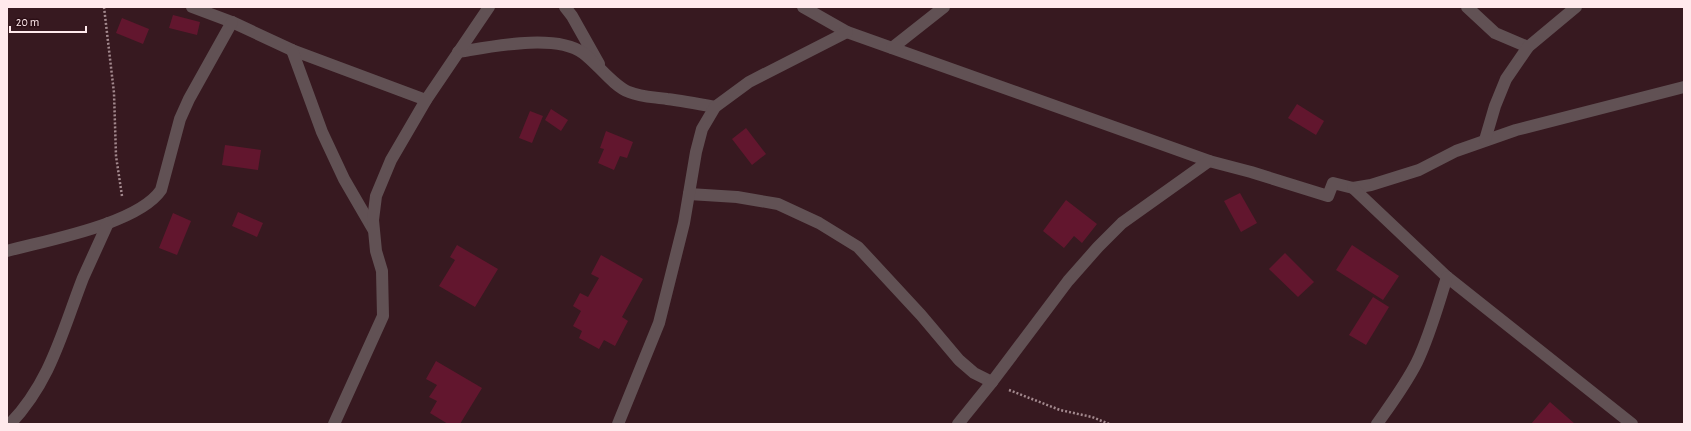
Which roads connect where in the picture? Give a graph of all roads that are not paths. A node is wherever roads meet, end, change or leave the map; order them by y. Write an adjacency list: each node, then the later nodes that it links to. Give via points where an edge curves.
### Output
1 (192, 7): 8 (street)
2 (489, 7): 13 (street)
3 (565, 7): 14 (street, via 587,40)
4 (944, 7): 11 (street)
5 (1467, 7): 10 (street, via 1495,34)
6 (1576, 7): 10 (street)
7 (809, 9): 9 (street)
8 (232, 22): 12 (street); 22 (street, via 183,112 161,190 156,198 127,216)
9 (846, 32): 11 (street); 17 (street, via 749,82)
10 (1528, 47): 18 (street, via 1506,79)
11 (892, 48): 19 (street)
12 (292, 50): 16 (street); 23 (street, via 322,132 344,179)
13 (458, 52): 14 (street, via 542,42 561,44 581,52); 16 (street)
14 (602, 70): 17 (street, via 613,83 627,92)
15 (1684, 87): 18 (street)
16 (426, 100): 23 (street, via 391,160 376,196)
17 (715, 107): 21 (street, via 702,129)
18 (1485, 140): 20 (street, via 1419,170)
19 (1209, 161): 20 (street, via 1328,196 1333,183); 26 (street, via 1122,224 1098,247 1068,281)
20 (1353, 188): 25 (street)
21 (689, 194): 26 (street, via 737,197 778,204 819,223 858,247 959,360 974,373); 29 (street, via 659,323)
22 (108, 223): 24 (street); 27 (street, via 47,374)
23 (374, 232): 28 (street, via 382,271 383,316)
24 (7, 251)
25 (1447, 277): 31 (street, via 1417,362); 32 (street)
26 (992, 382): 30 (street)
27 (10, 424)
28 (334, 424)
29 (618, 424)
30 (958, 424)
31 (1377, 424)
32 (1632, 424)

